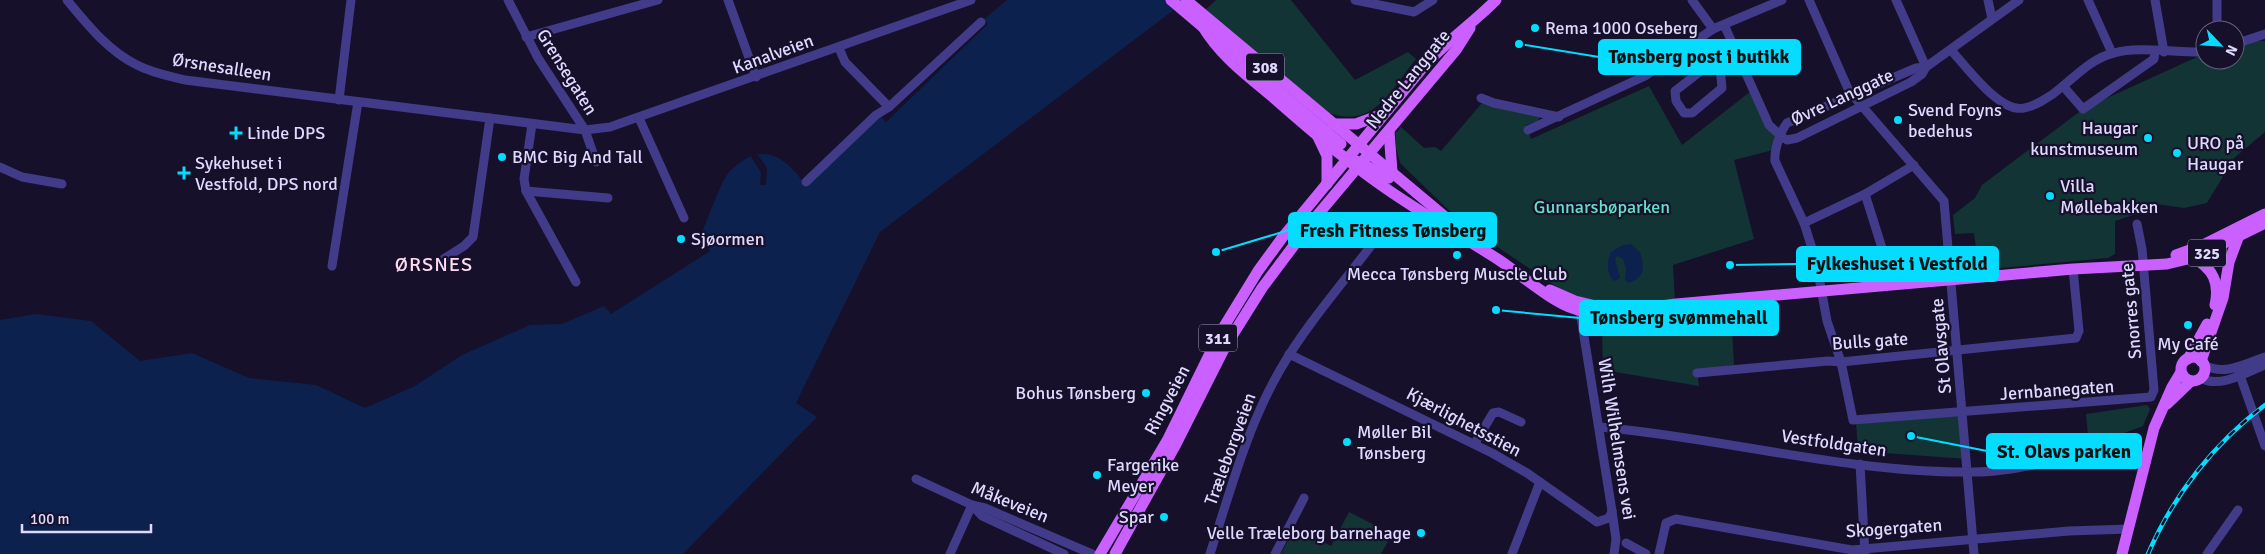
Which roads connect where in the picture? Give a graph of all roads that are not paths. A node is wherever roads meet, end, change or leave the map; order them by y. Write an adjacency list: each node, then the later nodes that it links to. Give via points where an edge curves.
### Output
1 (66, 0): 45 (street, Ørsnesalleen, via 112,49 151,71 198,83)
2 (351, 0): 45 (street)
3 (508, 0): 30 (street, Grensegaten)
4 (658, 0): 30 (street)
5 (728, 0): 41 (street)
6 (971, 0): 33 (street, Kanalveien)
7 (1171, 0): 21 (main road, 308)
8 (1186, 0): 21 (main road, 308)
9 (1355, 0): 10 (street, via 1414,12)
10 (1433, 0)
11 (1496, 0): 25 (main road, Nedre Langgate)
12 (1692, 0): 27 (street)
13 (1782, 0): 27 (street)
14 (1809, 0): 43 (street, St Olavsgate)
15 (1896, 0): 40 (street)
16 (1988, 0): 22 (street)
17 (2019, 0): 22 (street, Øvre Langgate)
18 (2088, 0): 38 (street)
19 (2155, 0): 36 (street)
20 (2217, 0): 23 (street)
21 (1195, 14): 26 (main road, 308); 54 (main road, 308)
22 (1992, 18): 34 (street, Øvre Langgate)
23 (2217, 20)
24 (981, 22): 47 (street)
25 (1472, 24): 49 (main road, Nedre Langgate, via 1437,52); 56 (main road, Nedre Langgate, via 1456,50)
26 (1203, 27): 58 (main road, 308, via 1235,65); 60 (main road, 308)
27 (1713, 29): 50 (street, via 1645,76)
28 (1726, 29): 32 (street)
29 (2265, 34): 31 (street)
30 (526, 37): 55 (street, Grensegaten)
31 (2245, 41)
32 (1733, 43): 39 (street); 59 (street, via 1769,125)
33 (838, 48): 41 (street, Kanalveien); 47 (street, via 845,62)
34 (1951, 50): 40 (street, Øvre Langgate); 42 (street, via 1999,99 2017,108 2028,107)
35 (2154, 51): 36 (street); 38 (street); 42 (street, via 2154,59 2141,70 2083,109)
36 (2164, 52): 37 (street)
37 (2195, 52)
38 (2112, 53): 42 (street, via 2090,64)
39 (1719, 56): 39 (street, via 1722,88 1692,113 1684,113 1676,101 1676,91)
40 (1926, 67): 43 (street, Øvre Langgate, via 1916,68); 48 (street, Øvre Langgate, via 1911,82)
41 (756, 77): 52 (street, Kanalveien)
42 (2063, 86)
43 (1853, 95): 48 (street, St Olavsgate); 59 (street, Øvre Langgate, via 1787,124 1782,129)
44 (1481, 98): 50 (street)
45 (339, 100): 46 (street, Ørsnesalleen)
46 (358, 102): 51 (street, Ørsnesalleen); 85 (street)
47 (888, 107): 66 (street)
48 (1864, 107): 59 (street, Øvre Langgate, via 1797,138 1787,140); 63 (street, St Olavsgate)
49 (1383, 114): 54 (main road, via 1356,124); 60 (main road, Nedre Langgate)
50 (1559, 117): 57 (street)
51 (490, 118): 53 (street, Ørsnesalleen); 83 (street, via 473,237)
52 (639, 118): 55 (street, Kanalveien, via 601,130); 74 (street)
53 (532, 124): 55 (street, Ørsnesalleen); 70 (street, via 524,178)
54 (1333, 124): 60 (main road, 308)
55 (585, 130): 62 (street, Grensegaten)
56 (1389, 130): 61 (main road, Nedre Langgate); 65 (main road)
57 (1528, 130)
58 (1317, 135): 60 (main road, 308); 68 (main road, 308, via 1327,156)
59 (1782, 137): 76 (street, via 1774,151 1775,161)
60 (1354, 152): 61 (main road, 325); 61 (main road, 325); 68 (main road, Ringveien / 311)
61 (1363, 161): 65 (main road, 325); 69 (main road, 325); 81 (main road, 325, via 1444,227); 129 (main road, Ringveien / 311, via 1289,251 1238,324)
62 (596, 162)
63 (1914, 164): 71 (street); 90 (street, St Olavsgate, via 1944,201)
64 (0, 167): 67 (street, via 22,177)
65 (1392, 172): 69 (main road, 325)
66 (806, 182)
67 (62, 184)
68 (1327, 184): 128 (main road, Ringveien / 311, via 1282,238 1241,297 1172,431)
69 (1406, 185): 81 (main road, 325)
70 (526, 191): 72 (street); 91 (street)
71 (1865, 194): 76 (street); 86 (street)
72 (608, 198)
73 (2265, 214): 80 (main road, 325)
74 (684, 218)
75 (1388, 223): 95 (street, Træleborgveien)
76 (1804, 223): 92 (street)
77 (2265, 223): 79 (main road, 325)
78 (2138, 224): 84 (street, Snorres gate)
79 (2238, 238): 80 (main road, 325); 87 (main road)
80 (2215, 246): 82 (main road, 325); 84 (main road, 325); 87 (main road); 89 (main road)
81 (1494, 257): 93 (main road, 325, via 1560,303)
82 (2193, 258): 84 (main road, 325, via 2168,264); 89 (main road)
83 (442, 260)
84 (2143, 264): 88 (main road, 325); 105 (street, Snorres gate)
85 (332, 266)
86 (1888, 267)
87 (2228, 269): 99 (main road, via 2224,298)
88 (2073, 270): 90 (main road, 325); 94 (street, Bulls gate, via 2079,331 2076,338)
89 (2214, 276): 97 (main road, via 2217,289 2215,307)
90 (1951, 281): 92 (main road, 325); 94 (street, St Olavsgate)
91 (576, 282)
92 (1822, 292): 93 (main road, 325, via 1608,313); 98 (street)
93 (1578, 306): 109 (street, Wilh Wilhelmsens vei)
94 (1958, 349): 98 (street, Bulls gate); 107 (street, St Olavsgate)
95 (1289, 354): 110 (street, Kjærlighetsstien); 130 (street, Træleborgveien, via 1246,443)
96 (2265, 357): 101 (street)
97 (2188, 358): 99 (main road); 102 (main road, via 2182,364)
98 (1841, 362): 103 (street, Bulls gate); 107 (street, Jernbanegaten, via 1853,420)
99 (2202, 363): 101 (street, via 2221,370); 104 (main road, via 2204,374)
100 (2265, 365): 101 (street)
101 (2238, 371): 104 (street, via 2220,381); 111 (street)
102 (2181, 372): 104 (main road, via 2183,376); 106 (main road)
103 (1697, 373)
104 (2196, 379): 106 (main road)
105 (2152, 396): 107 (street, Jernbanegaten, via 2139,400)
106 (2164, 406): 121 (main road, via 2154,428)
107 (1964, 414): 114 (street, St Olavsgate)
108 (1521, 422): 110 (street, via 1499,412 1493,413)
109 (1600, 427): 113 (street, Vestfoldgaten); 120 (street, Wilh Wilhelmsens vei)
110 (1475, 444): 116 (street, Kjærlighetsstien)
111 (2265, 446)
112 (2064, 459): 114 (street, Vestfoldgaten)
113 (1860, 464): 114 (street, Vestfoldgaten); 124 (street)
114 (1968, 472): 122 (street, St Olavsgate)
115 (916, 479): 118 (street, Måkeveien)
116 (1540, 482): 120 (street, Kjærlighetsstien, via 1597,522 1609,518); 132 (street)
117 (1304, 498): 131 (street)
118 (972, 506): 125 (street); 126 (street, via 982,516); 127 (street, Måkeveien, via 986,508)
119 (2238, 510): 138 (street)
120 (1612, 511): 133 (street, Wilh Wilhelmsens vei, via 1616,539)
121 (2129, 529): 122 (street, Skogergaten); 137 (main road)
122 (1973, 539): 124 (street, Skogergaten); 136 (street, St Olavsgate)
123 (1626, 543): 134 (street)
124 (1865, 552): 135 (street, Skogergaten, via 1676,519 1666,523)
125 (950, 554)
126 (1064, 554)
127 (1092, 554)
128 (1100, 554)
129 (1115, 554)
130 (1210, 554)
131 (1275, 554)
132 (1512, 554)
133 (1614, 554)
134 (1646, 554)
135 (1659, 554)
136 (1974, 554)
137 (2122, 554)
138 (2207, 554)

